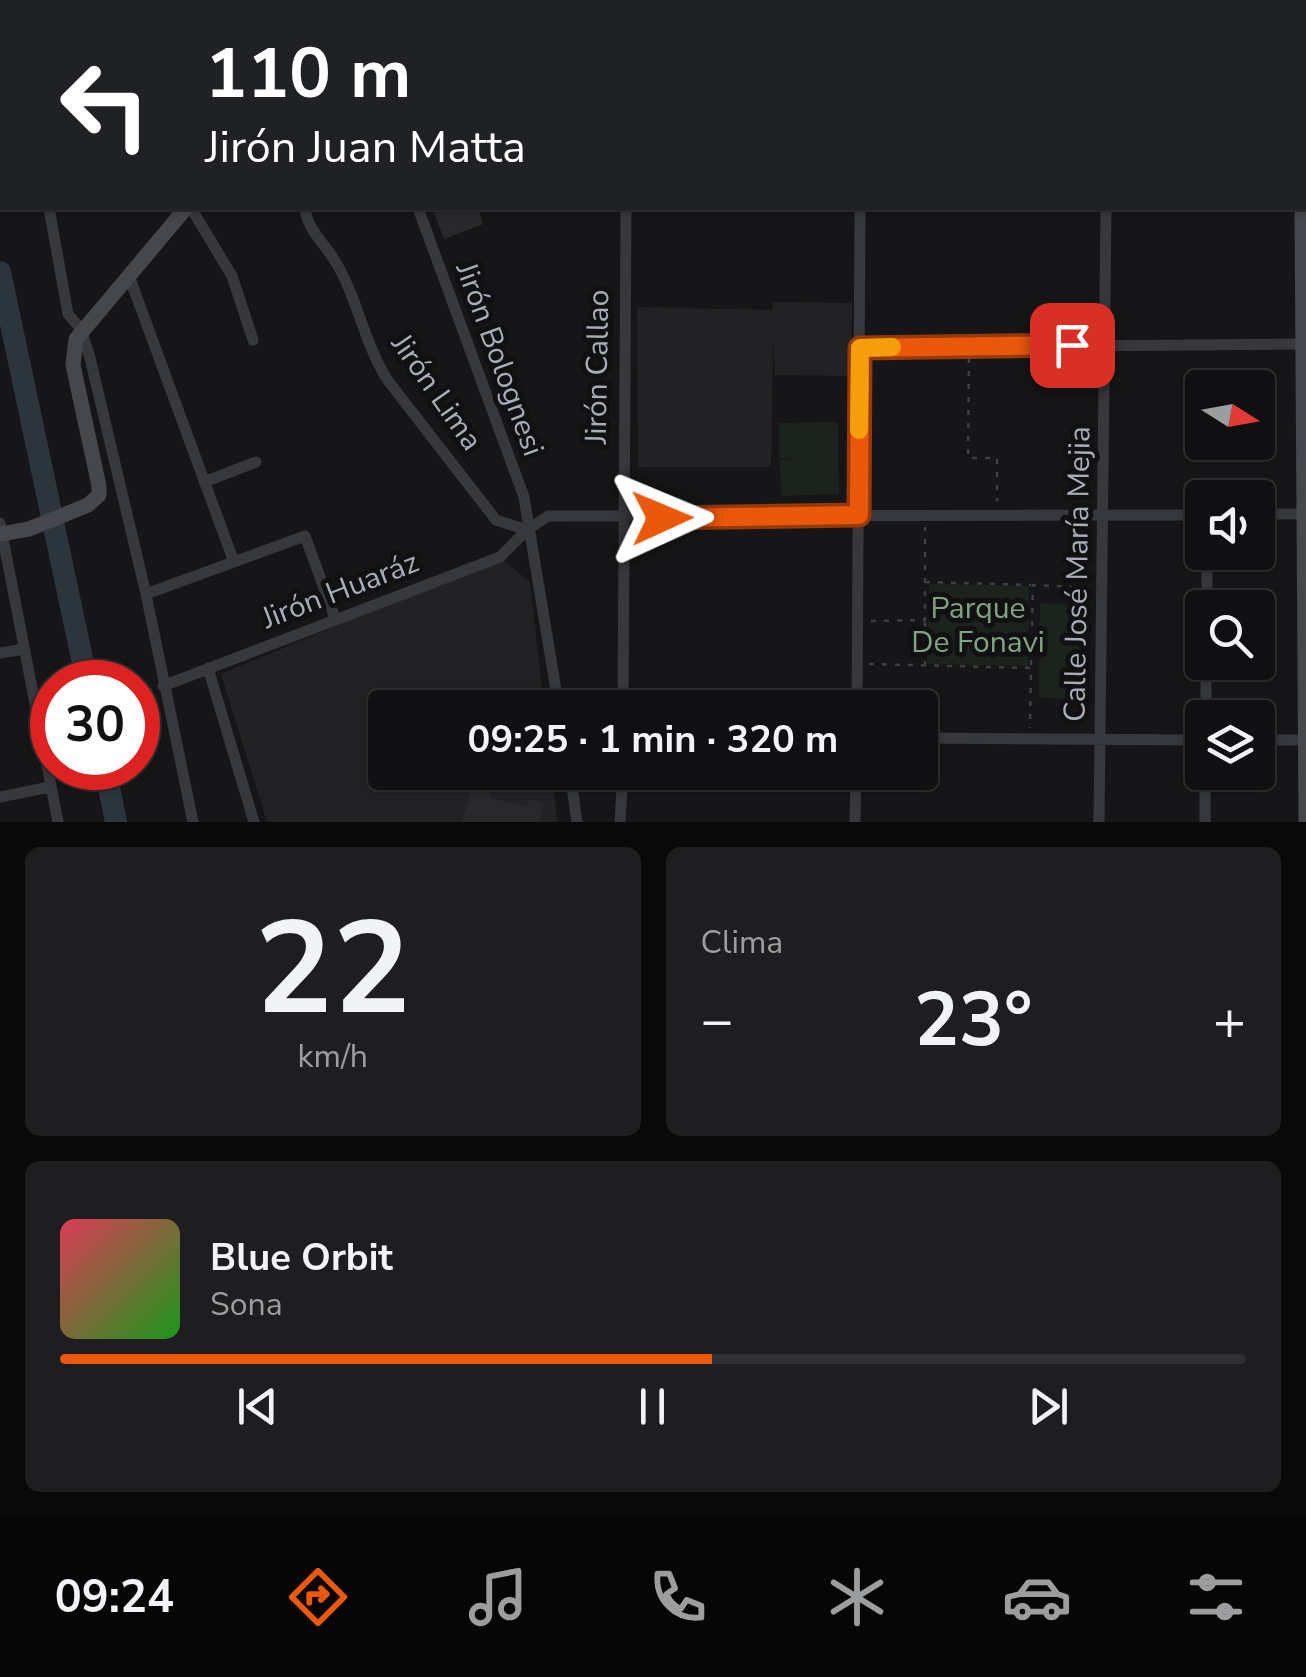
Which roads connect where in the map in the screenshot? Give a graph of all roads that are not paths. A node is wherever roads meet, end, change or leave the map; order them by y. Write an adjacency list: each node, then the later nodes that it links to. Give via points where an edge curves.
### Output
1 (49, 210): 11 (street, via 68,314)
2 (186, 210): 10 (street)
3 (189, 210): 12 (street, via 232,276)
4 (305, 210): 25 (street, Jirón Lima, via 337,263 389,382 496,520)
5 (419, 210): 25 (street, Jirón Bolognesi, via 524,497)
6 (626, 210): 23 (street, Jirón Callao)
7 (860, 210): 15 (street)
8 (1106, 210): 14 (street, Calle José María Mejia)
9 (1302, 210): 13 (street)
10 (129, 276): 11 (street); 17 (street)
11 (81, 329): 26 (street, bridge, via 73,364 99,495); 28 (street)
12 (253, 340)
13 (1303, 344): 14 (street); 19 (street)
14 (1106, 345): 15 (street); 22 (street, Calle José María Mejia)
15 (860, 348): 20 (street)
16 (256, 462): 17 (street)
17 (204, 482): 27 (street)
18 (1275, 514): 19 (street)
19 (1305, 514): 42 (street)
20 (859, 515): 22 (street); 23 (street); 37 (street)
21 (1185, 515): 22 (street)
22 (1102, 516): 39 (street, Calle José María Mejia)
23 (623, 518): 25 (street, via 548,516); 36 (street, Jirón Callao)
24 (0, 524): 26 (street)
25 (527, 530): 29 (street, Jirón Huaráz, via 500,557); 35 (street, Jirón Bolognesi)
26 (1, 540): 30 (street)
27 (234, 562): 28 (street); 29 (street, via 305,536)
28 (146, 594): 34 (street)
29 (334, 618): 32 (street, Jirón Huaráz)
30 (24, 650): 31 (street); 33 (street)
31 (0, 653)
32 (208, 668): 34 (street, Jirón Huaráz); 52 (street)
33 (30, 682)
34 (162, 686): 51 (street)
35 (557, 690)
36 (623, 690)
37 (857, 690)
38 (938, 738): 39 (street)
39 (1100, 740): 40 (street); 56 (street, Calle José María Mejia)
40 (1185, 740)
41 (1275, 740): 42 (street)
42 (1306, 740): 58 (street)
43 (35, 790): 49 (street)
44 (51, 790): 50 (street)
45 (572, 790): 53 (street)
46 (622, 790): 54 (street)
47 (856, 790): 55 (street)
48 (1205, 790): 57 (street)
49 (0, 797)
50 (58, 822)
51 (193, 822)
52 (254, 822)
53 (577, 822)
54 (620, 822)
55 (855, 822)
56 (1099, 822)
57 (1205, 822)
58 (1306, 822)

